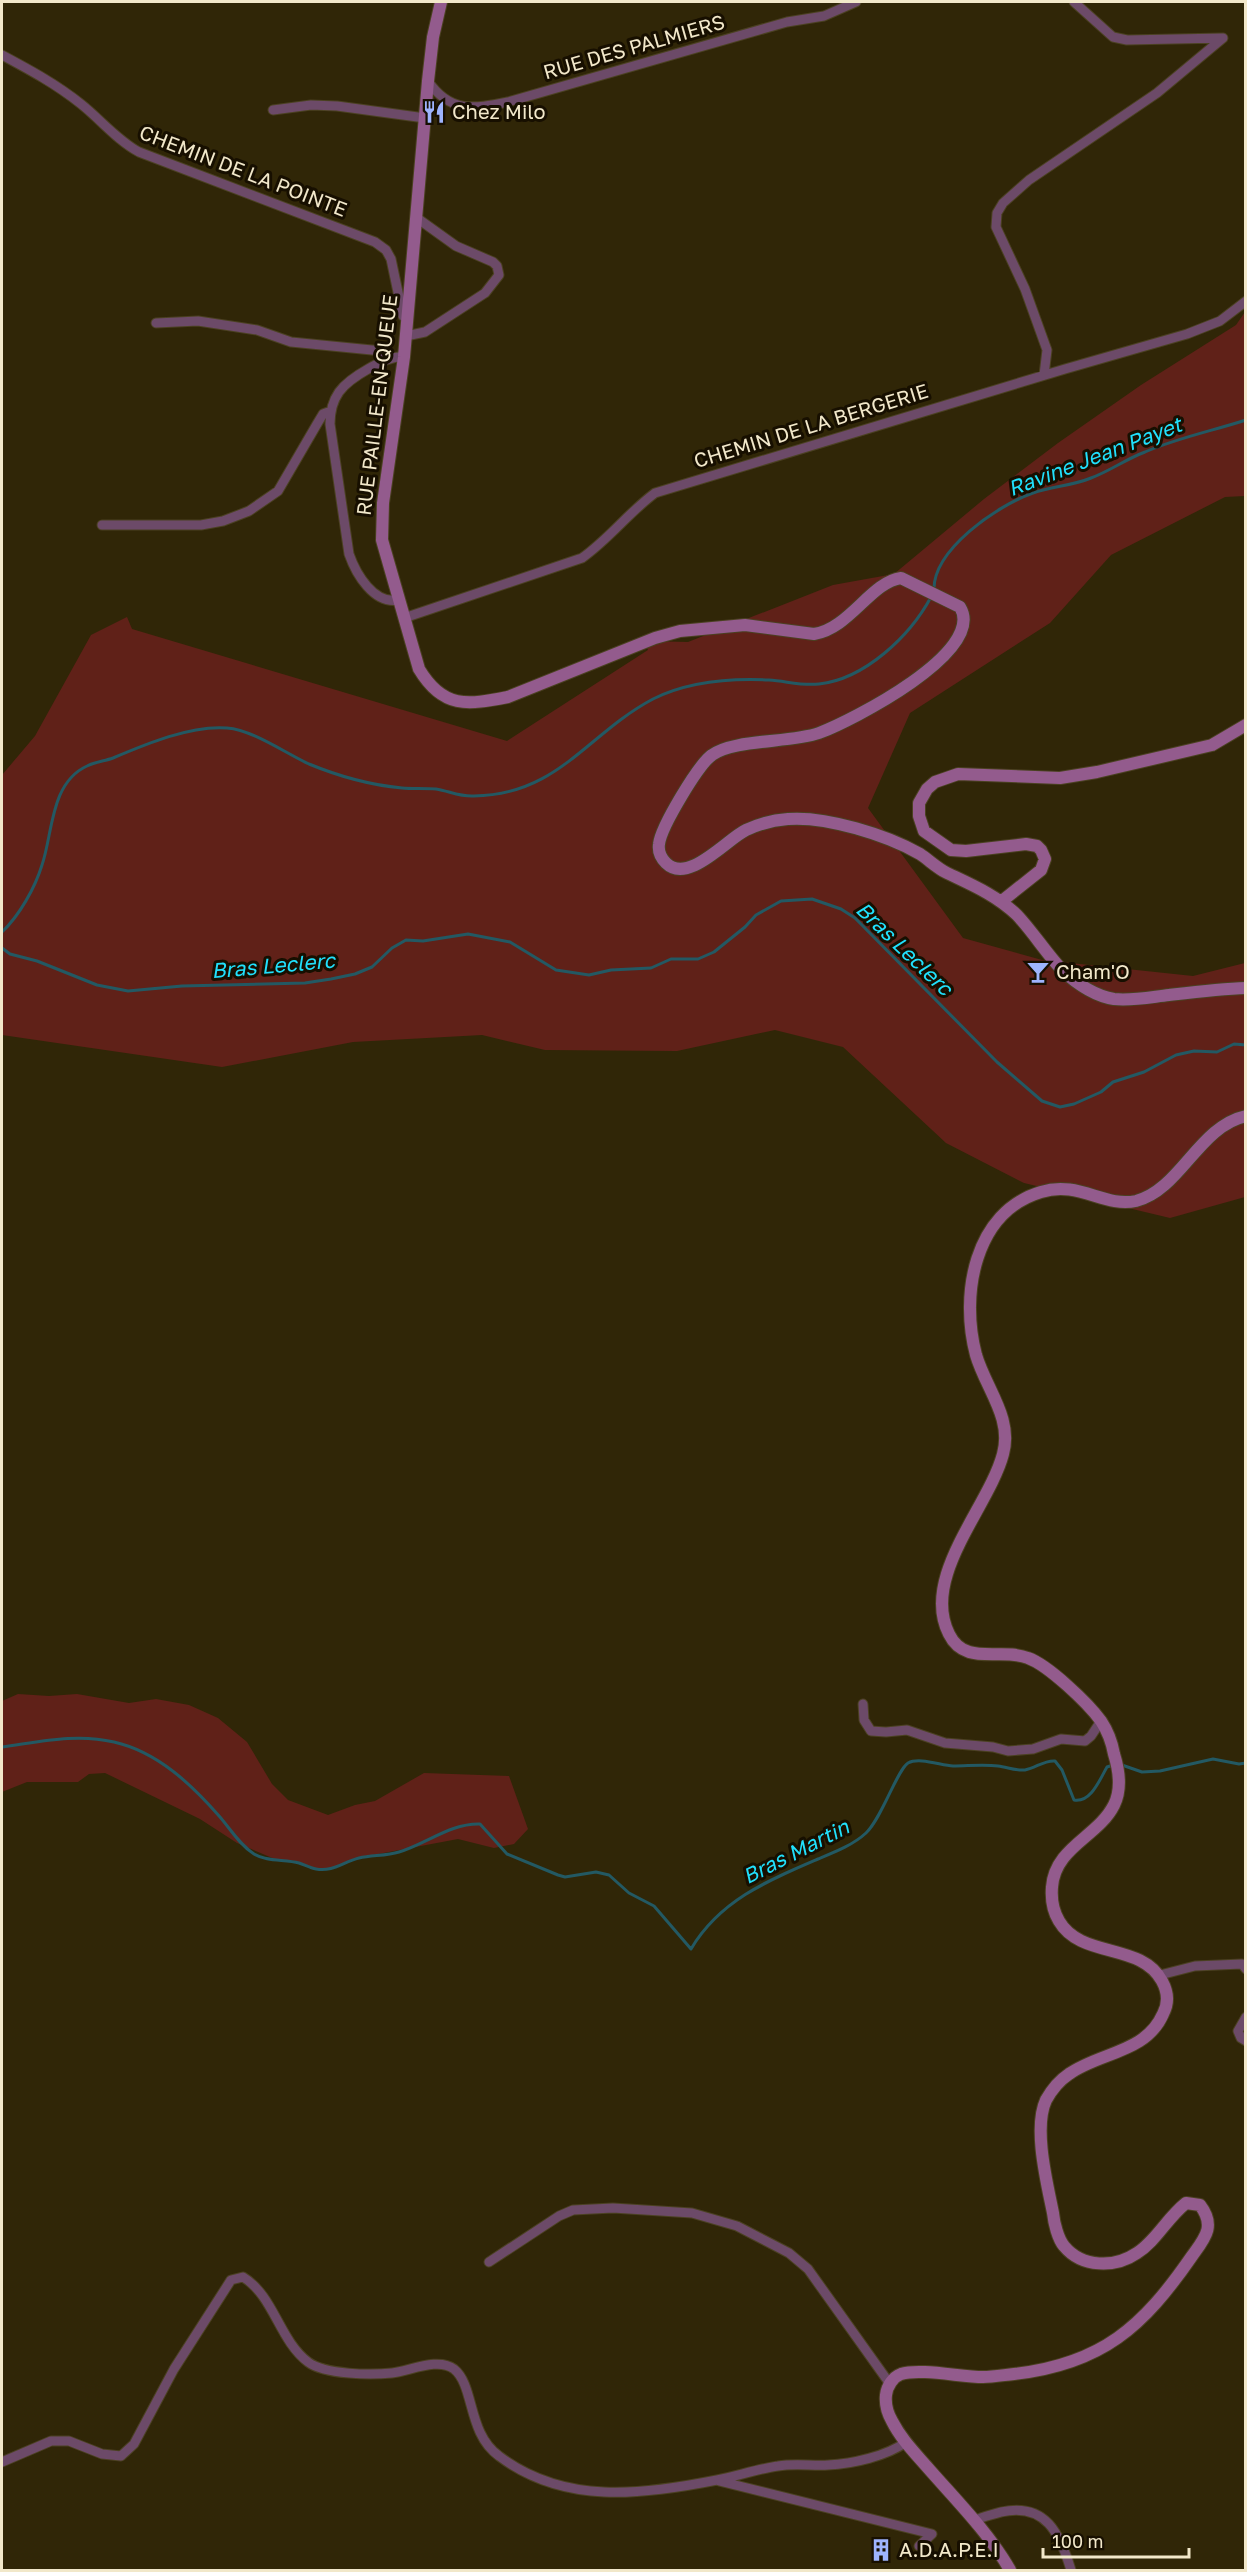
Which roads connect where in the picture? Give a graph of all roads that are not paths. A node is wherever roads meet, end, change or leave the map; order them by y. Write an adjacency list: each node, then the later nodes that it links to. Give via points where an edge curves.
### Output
1 (441, 2): 5 (main road, RUE PAILLE-EN-QUEUE)
2 (856, 2): 5 (street, RUE DES PALMIERS, via 824,16 787,22 476,108 453,105 438,95)
3 (1074, 2): 15 (street, via 1113,37 1223,38 1157,93 1029,180 997,213 996,227 1047,350)
4 (2, 55): 10 (street, CHEMIN DE LA POINTE, via 47,79 139,152 375,242 391,259 403,316)
5 (428, 81): 7 (main road, RUE PAILLE-EN-QUEUE)
6 (273, 110): 7 (street, via 337,106)
7 (425, 118): 8 (main road, RUE PAILLE-EN-QUEUE)
8 (417, 218): 10 (main road, RUE PAILLE-EN-QUEUE); 12 (street, via 456,246 493,262 499,275 485,292 425,332)
9 (1245, 301): 15 (street, CHEMIN DE LA BERGERIE, via 1220,321 1187,334)
10 (408, 318): 12 (main road, RUE PAILLE-EN-QUEUE)
11 (156, 323): 14 (street, via 198,321 257,330 291,342 382,351)
12 (406, 336): 13 (main road, RUE PAILLE-EN-QUEUE)
13 (404, 357): 14 (street); 18 (main road, RUE PAILLE-EN-QUEUE, via 383,503 382,540)
14 (387, 358): 16 (street, via 340,391)
15 (1044, 375): 19 (street, CHEMIN DE LA BERGERIE, via 655,493 582,558)
16 (330, 411): 17 (street, via 323,414 278,491 249,511 201,525); 18 (street, via 348,554 364,584 383,598)
17 (102, 525)
18 (399, 600): 19 (main road, RUE PAILLE-EN-QUEUE)
19 (404, 618): 21 (main road, RUE PAILLE-EN-QUEUE, via 419,669 436,692 450,700 485,701 508,697 680,631 744,625 823,633 888,582 909,580 960,608 964,614 952,646 897,694 817,734 714,753 696,773 662,832 660,854 671,868 692,867 750,828 808,819 902,846 943,872)
20 (1245, 725): 21 (main road, via 1212,745 1097,772 1060,778 958,774 935,782 919,803 919,816 924,831 951,850 1026,844 1041,850 1045,859 1041,870)
21 (1002, 901): 22 (main road, via 1062,969 1097,994 1136,999)
22 (1245, 988)
23 (1245, 1116): 25 (main road, via 1225,1124 1151,1194 1123,1202 1074,1189 1046,1190 1014,1206 987,1234 978,1252 972,1293 973,1340 977,1359 1005,1422 1005,1446 950,1567 942,1615 947,1632 962,1650 1028,1658 1055,1675)
24 (863, 1704): 25 (street, via 864,1720 871,1731 907,1730 945,1743 1008,1751 1033,1749 1061,1739 1085,1741)
25 (1101, 1721): 27 (main road, via 1118,1771 1116,1800 1100,1823 1071,1847 1060,1862 1053,1876 1052,1903 1057,1919 1078,1939 1135,1958)
26 (1245, 1969): 27 (street, via 1242,1964 1195,1966)
27 (1160, 1975): 31 (main road, via 1167,2005 1152,2031 1136,2045 1068,2075 1045,2102 1040,2134 1054,2219 1064,2246 1093,2264 1109,2264 1136,2254 1186,2204 1200,2205 1208,2215 1208,2233 1172,2285 1132,2327 1094,2354 1017,2374 902,2374)
28 (1245, 2017): 29 (street, via 1238,2031)
29 (1245, 2041)
30 (489, 2262): 31 (street, via 573,2210 613,2208 692,2213 737,2226 789,2253 808,2270)
31 (890, 2384): 32 (main road, via 886,2404 891,2420)
32 (906, 2442): 34 (street, via 873,2456 842,2463 780,2466); 35 (main road)
33 (2, 2462): 34 (street, via 51,2441 69,2441 102,2454 121,2456 134,2444 180,2360 231,2280 243,2277 257,2285 291,2345 310,2363 334,2372 391,2373 439,2364 454,2369 465,2387 485,2445 539,2479 576,2490 612,2494)
34 (717, 2480): 36 (street, via 932,2534)
35 (974, 2521): 37 (main road); 38 (street, via 1008,2511 1029,2510 1040,2515 1063,2545)
36 (919, 2546)
37 (1010, 2571)
38 (1071, 2571)

